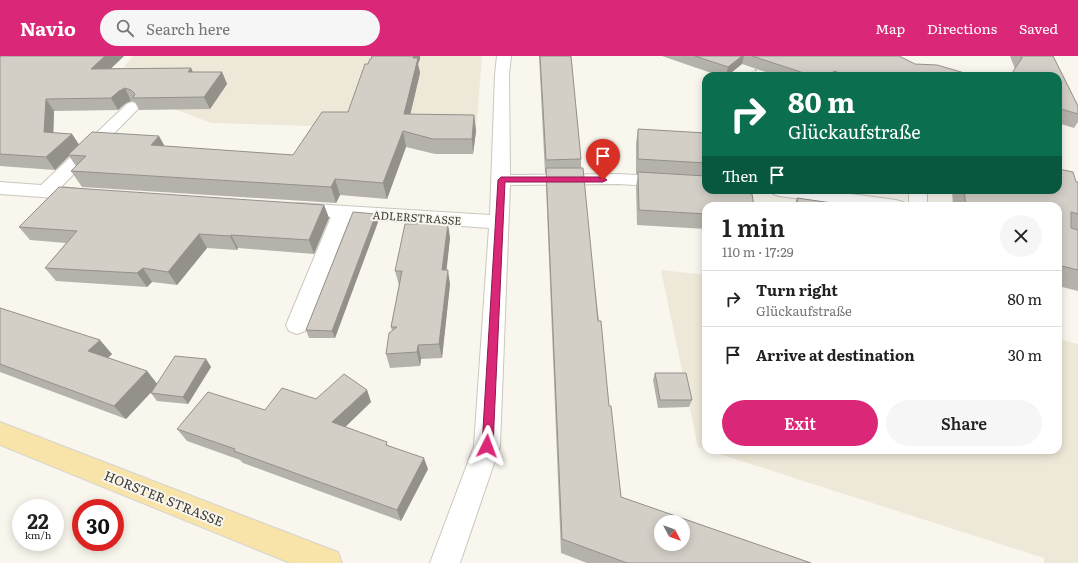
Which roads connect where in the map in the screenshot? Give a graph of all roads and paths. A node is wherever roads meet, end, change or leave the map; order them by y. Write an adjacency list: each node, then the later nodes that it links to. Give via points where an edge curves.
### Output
1 (504, 56): 5 (street)
2 (761, 66): 3 (path)
3 (754, 72)
4 (132, 107): 8 (street)
5 (501, 180): 6 (street, via 618,180); 14 (street)
6 (702, 184)
7 (0, 188): 8 (street)
8 (46, 191): 10 (street)
9 (808, 194): 11 (street)
10 (101, 195)
11 (867, 202)
12 (281, 208): 13 (street, ADLERSTRASSE)
13 (343, 212): 14 (street, ADLERSTRASSE); 15 (street)
14 (499, 222): 18 (street, via 487,446)
15 (297, 325)
16 (0, 434): 17 (main road, HORSTER STRASSE)
17 (327, 563)
18 (445, 563)

